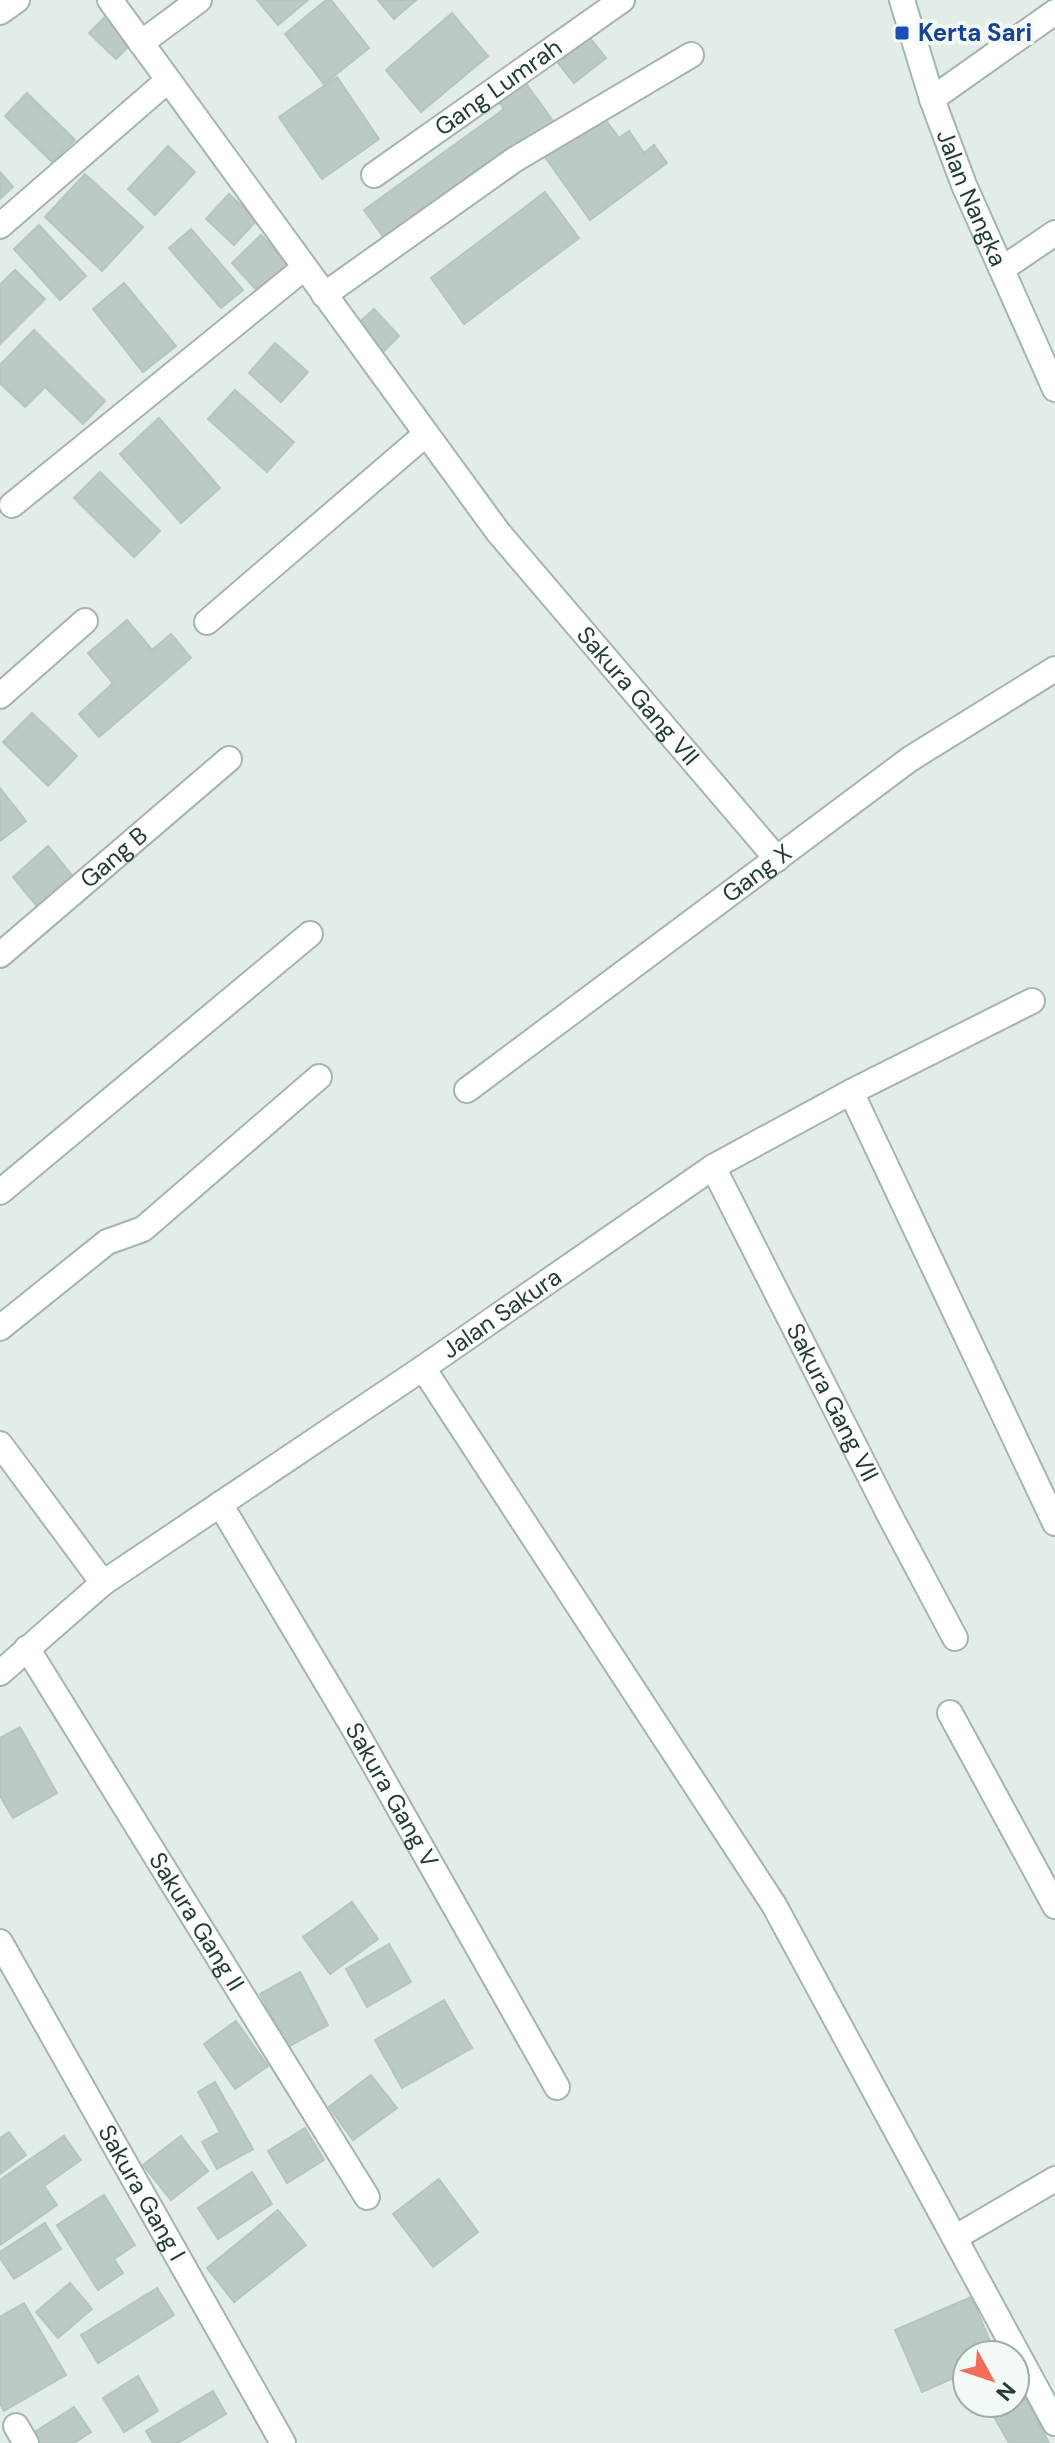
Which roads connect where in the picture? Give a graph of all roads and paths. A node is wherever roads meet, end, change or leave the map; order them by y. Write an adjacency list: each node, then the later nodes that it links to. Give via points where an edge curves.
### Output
1 (17, 0): 6 (street)
2 (110, 0): 8 (street, Sakura Gang VII)
3 (199, 0): 8 (street)
4 (622, 0): 12 (street, Gang Lumrah)
5 (902, 0): 11 (street, Jalan Nangka)
6 (0, 12)
7 (1055, 12): 11 (street)
8 (141, 43): 10 (street, Sakura Gang VII)
9 (691, 55): 17 (street, via 514,160)
10 (167, 81): 13 (street); 15 (street, Sakura Gang VII)
11 (932, 99): 16 (street, Jalan Nangka)
12 (374, 175)
13 (0, 226)
14 (1055, 233): 16 (street)
15 (304, 268): 17 (street, Sakura Gang VII); 20 (street)
16 (1002, 269): 18 (street, Jalan Nangka)
17 (324, 295): 19 (street, Sakura Gang VII)
18 (1055, 389)
19 (426, 434): 22 (street); 26 (street, Sakura Gang VII, via 498,532)
20 (12, 505)
21 (85, 621): 24 (street)
22 (207, 622)
23 (1055, 669): 26 (street, Gang X, via 910,759)
24 (0, 696)
25 (229, 759): 28 (street, Gang B)
26 (777, 859): 31 (street, Gang X)
27 (310, 934): 34 (street)
28 (0, 955)
29 (1032, 1001): 32 (street, Jalan Sakura)
30 (319, 1077): 35 (street, via 143,1229 107,1242)
31 (467, 1090)
32 (851, 1092): 33 (street, Jalan Sakura); 39 (street)
33 (713, 1167): 36 (street, Jalan Sakura); 41 (street, Sakura Gang VII)
34 (0, 1192)
35 (0, 1328)
36 (423, 1368): 38 (street, Jalan Sakura); 50 (street, via 774,1905)
37 (0, 1444): 40 (street)
38 (220, 1504): 40 (street, Jalan Sakura); 47 (street, Sakura Gang V)
39 (1055, 1523)
40 (103, 1583): 42 (street, Jalan Sakura)
41 (955, 1638)
42 (27, 1648): 43 (street, Jalan Sakura); 49 (street, Sakura Gang II)
43 (0, 1673)
44 (950, 1713): 45 (street)
45 (1055, 1906)
46 (0, 1942): 52 (street, Sakura Gang I)
47 (557, 2087)
48 (1055, 2179): 50 (street)
49 (367, 2197)
50 (956, 2237): 51 (street)
51 (1055, 2423)
52 (283, 2443)

